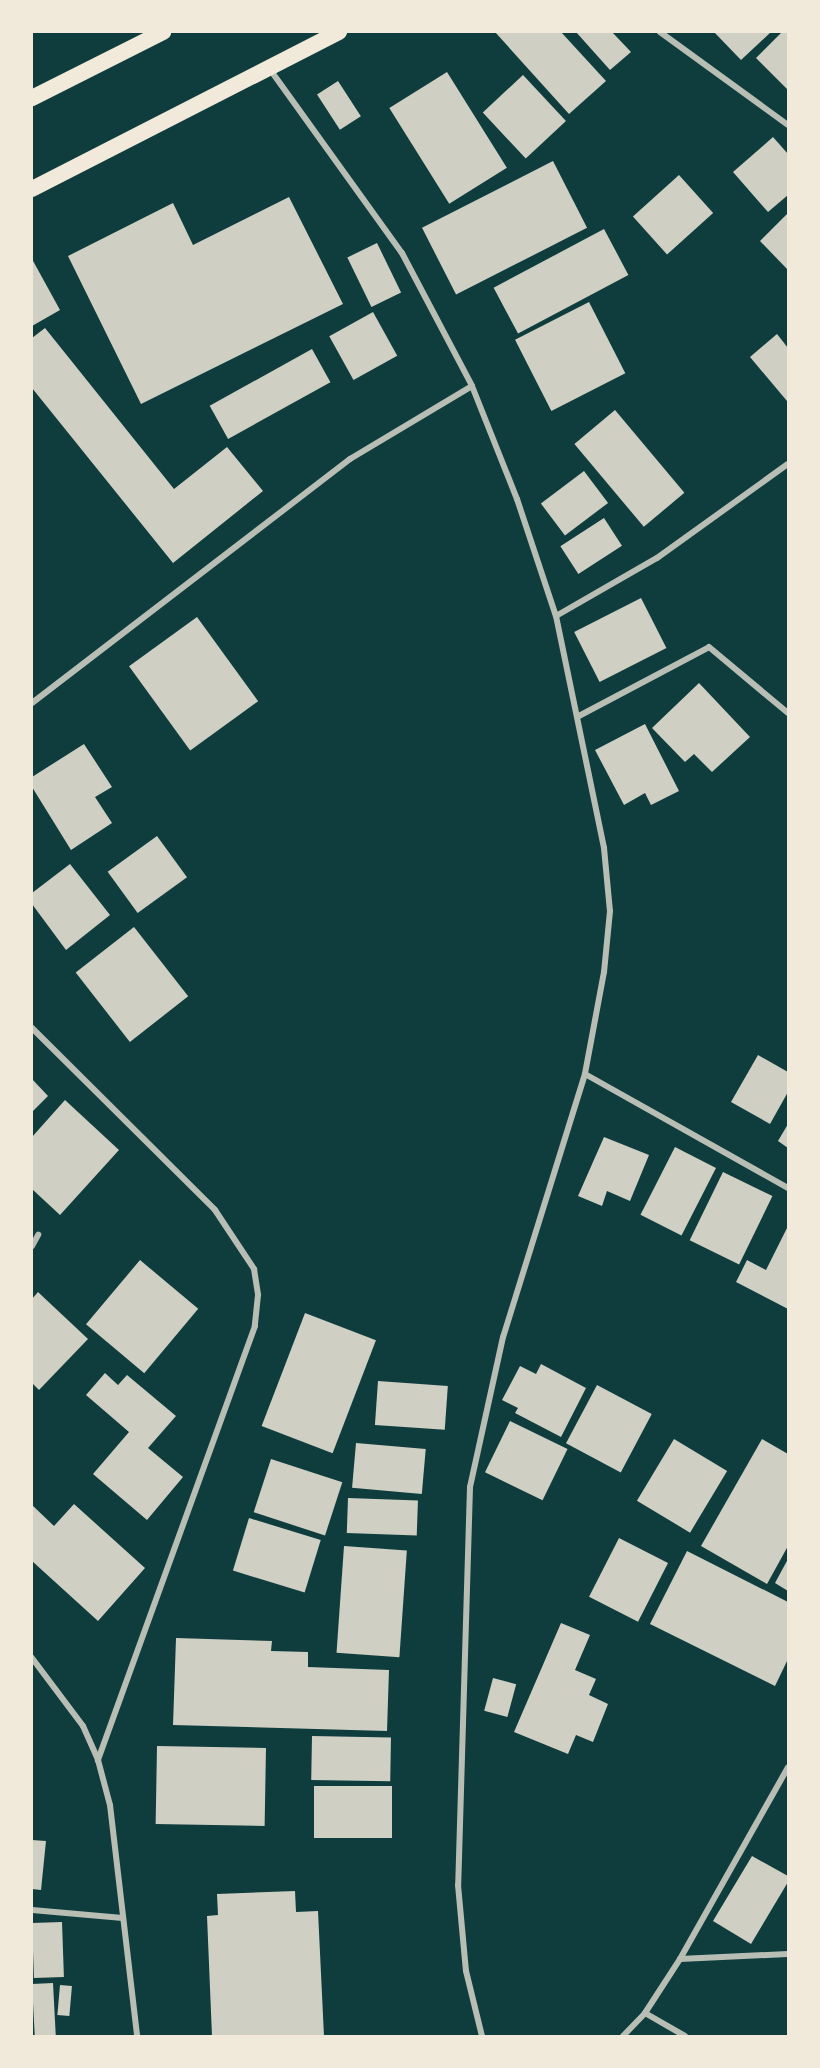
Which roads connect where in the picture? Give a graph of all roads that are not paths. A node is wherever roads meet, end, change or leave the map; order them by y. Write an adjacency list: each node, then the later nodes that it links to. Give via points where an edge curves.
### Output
1 (163, 32): 5 (highway)
2 (339, 32): 4 (highway)
3 (660, 32): 6 (street)
4 (269, 68): 7 (highway); 8 (street, via 402,253)
5 (32, 98)
6 (789, 125)
7 (32, 189)
8 (472, 386): 10 (street, via 517,499); 11 (street, via 342,465)
9 (789, 464): 10 (street, via 657,558)
10 (556, 616): 13 (street)
11 (32, 704)
12 (789, 713): 13 (street, via 709,647)
13 (577, 717): 15 (street, via 604,848 610,911 604,972)
14 (32, 1028): 20 (street, via 215,1210 254,1269 258,1295 255,1326)
15 (585, 1074): 16 (street); 28 (street, via 503,1337 470,1488 458,1885 466,1971)
16 (789, 1188)
17 (38, 1235): 18 (street)
18 (32, 1246)
19 (32, 1658): 20 (street, via 82,1726)
20 (98, 1760): 23 (street, via 110,1804)
21 (789, 1767): 25 (street)
22 (32, 1910): 23 (street)
23 (123, 1918): 27 (street)
24 (789, 1954): 25 (street)
25 (680, 1959): 26 (street)
26 (645, 2013): 29 (street); 30 (street)
27 (137, 2037)
28 (482, 2037)
29 (623, 2037)
30 (685, 2037)

